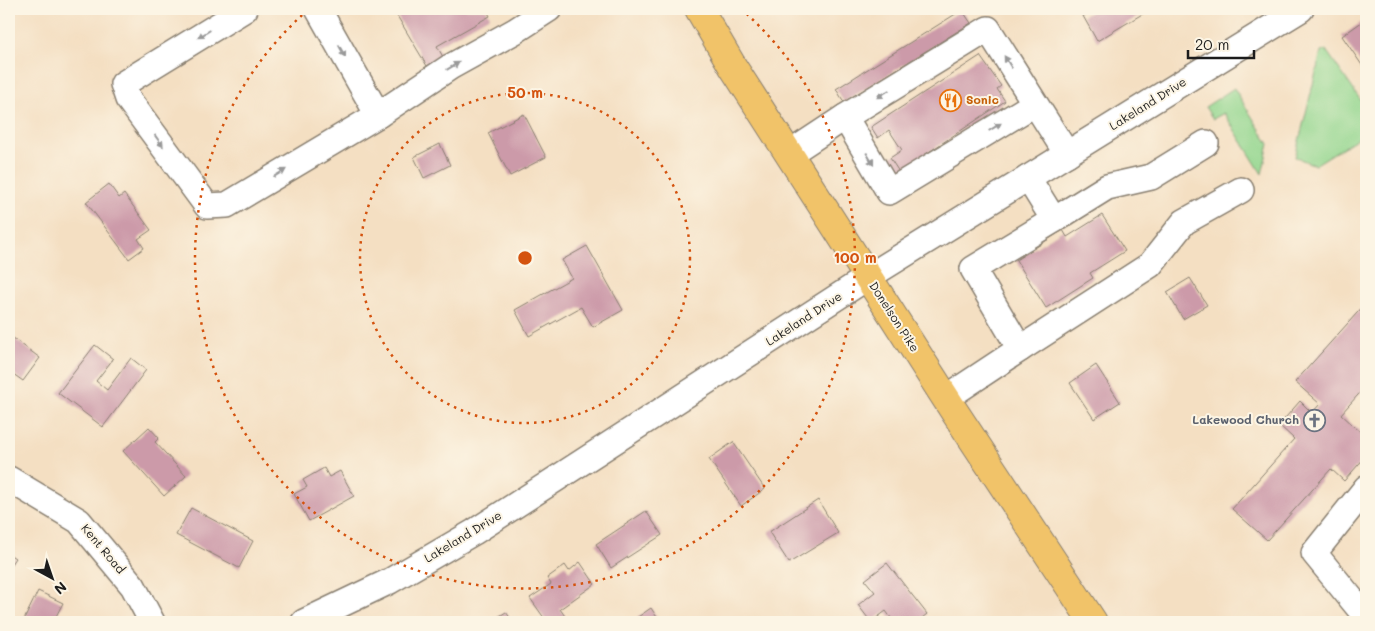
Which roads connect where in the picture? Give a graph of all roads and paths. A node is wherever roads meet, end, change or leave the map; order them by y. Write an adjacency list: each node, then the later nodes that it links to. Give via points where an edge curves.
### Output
1 (245, 9): 7 (street, one-way to 7, via 123,84 128,99 207,206 226,205)
2 (318, 9): 7 (street, one-way to 7)
3 (549, 9): 7 (street, one-way to 3, via 450,67)
4 (699, 9): 10 (main road, Donelson Pike)
5 (1301, 9): 11 (street, Lakeland Drive)
6 (1034, 104): 8 (street, one-way to 8, via 988,29); 8 (street, one-way to 6, via 889,192); 11 (street)
7 (378, 115)
8 (846, 117): 10 (street)
9 (1206, 143): 14 (street, via 1151,177 1107,186)
10 (789, 154): 15 (main road, Donelson Pike)
11 (1067, 154): 12 (street, Lakeland Drive)
12 (1028, 178): 14 (street); 15 (street, Lakeland Drive)
13 (1241, 190): 16 (street, via 1184,222 1150,265)
14 (1054, 220): 16 (street, via 973,269)
15 (868, 277): 17 (main road, Donelson Pike); 22 (street, Lakeland Drive, via 474,532 390,582)
16 (1020, 349): 17 (street)
17 (946, 398): 23 (main road, Donelson Pike)
18 (9, 479): 21 (street, Kent Road, via 79,521 134,586)
19 (1366, 488): 20 (street, via 1314,553)
20 (1365, 614)
21 (152, 622)
22 (304, 622)
23 (1093, 622)

